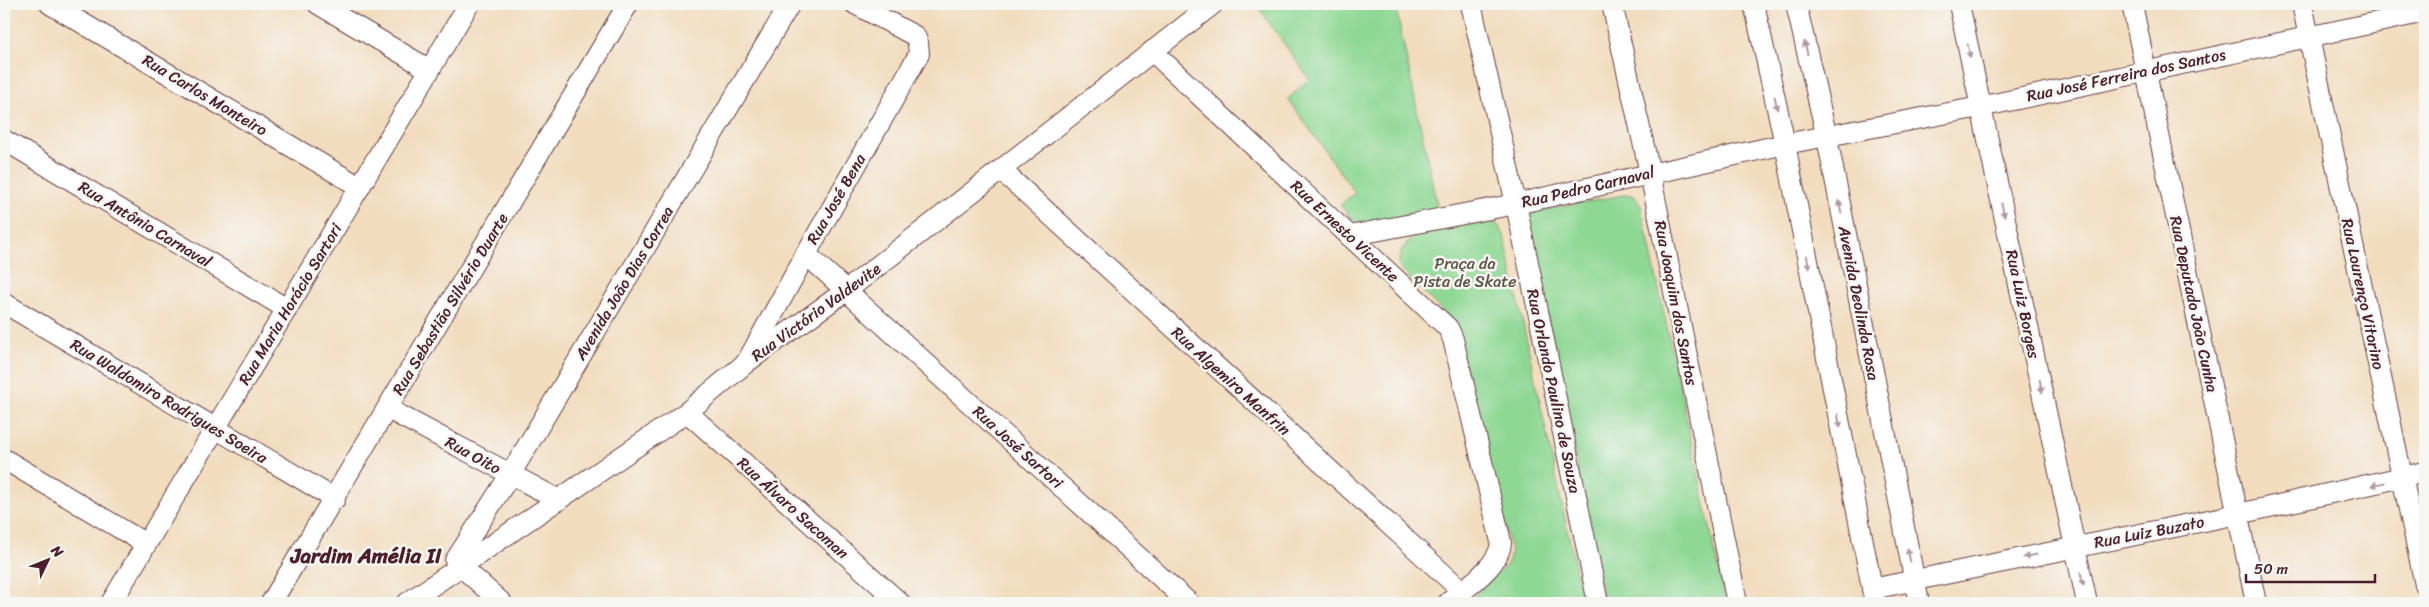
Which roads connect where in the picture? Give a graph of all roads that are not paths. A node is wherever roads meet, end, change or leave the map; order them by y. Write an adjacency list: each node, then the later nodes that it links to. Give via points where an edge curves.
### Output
1 (50, 4): 26 (street, Rua Carlos Monteiro)
2 (318, 4): 18 (street)
3 (469, 4): 18 (street, Rua Maria Horácio Sartori)
4 (628, 4): 34 (street, Rua Sebastião Silvério Duarte)
5 (790, 4): 39 (street, Avenida João Dias Correa)
6 (854, 4): 29 (street, Rua José Bena, via 915,36 919,54)
7 (1213, 4): 17 (street, Rua Victório Valdevite)
8 (1471, 4): 27 (street, Rua Orlando Paulino de Souza)
9 (1612, 4): 25 (street, Rua Joaquim dos Santos)
10 (1754, 4): 23 (street, one-way to 23)
11 (1796, 4): 21 (street, Avenida Deolinda Rosa, one-way to 11)
12 (1959, 4): 20 (street, Rua Luiz Borges, one-way to 20)
13 (2132, 4): 19 (street, Rua Deputado João Cunha)
14 (2302, 4): 16 (street, Rua Lourenço Vitorino)
15 (2425, 12): 16 (street, Rua José Ferreira dos Santos)
16 (2308, 36): 19 (street, Rua José Ferreira dos Santos); 40 (street, Rua Lourenço Vitorino)
17 (1152, 51): 24 (street, Rua Victório Valdevite); 28 (street, Rua Ernesto Vicente)
18 (430, 70): 26 (street, Rua Maria Horácio Sartori)
19 (2146, 71): 20 (street, Rua José Ferreira dos Santos); 43 (street, Rua Deputado João Cunha)
20 (1980, 107): 21 (street, Rua José Ferreira dos Santos); 45 (street, Rua Luiz Borges, one-way to 45)
21 (1827, 138): 23 (street, Rua Pedro Carnaval); 47 (street, Avenida Deolinda Rosa, one-way to 21)
22 (4, 140): 32 (street, Rua Antônio Carnaval)
23 (1785, 144): 25 (street, Rua Pedro Carnaval); 49 (street, one-way to 49)
24 (1000, 170): 30 (street, Rua Victório Valdevite); 50 (street, Rua Algemiro Manfrin)
25 (1650, 173): 27 (street, Rua Pedro Carnaval); 58 (street, Rua Joaquim dos Santos)
26 (360, 187): 32 (street, Rua Maria Horácio Sartori)
27 (1516, 204): 28 (street, Rua Pedro Carnaval); 57 (street, Rua Orlando Paulino de Souza)
28 (1350, 236): 50 (street, Rua Ernesto Vicente, via 1442,320 1453,339 1501,542 1494,562)
29 (806, 254): 30 (street, Rua José Sartori); 33 (street, Rua José Bena)
30 (847, 290): 33 (street, Rua Victório Valdevite); 56 (street, Rua José Sartori)
31 (4, 303): 36 (street, Rua Waldomiro Rodrigues Soeira)
32 (287, 309): 36 (street, Rua Maria Horácio Sartori)
33 (747, 362): 35 (street, Rua Victório Valdevite)
34 (388, 409): 39 (street, Rua Oito); 41 (street, Rua Sebastião Silvério Duarte)
35 (687, 412): 42 (street, Rua Victório Valdevite); 55 (street, Rua Álvaro Sacoman)
36 (216, 428): 41 (street, Rua Waldomiro Rodrigues Soeira); 44 (street, Rua Maria Horácio Sartori)
37 (4, 459): 44 (street)
38 (2425, 472): 40 (street, Rua Luiz Buzato)
39 (510, 475): 42 (street, Rua Oito); 46 (street, Avenida João Dias Correa)
40 (2402, 478): 43 (street, Rua Luiz Buzato, one-way to 43); 48 (street, Rua Lourenço Vitorino)
41 (334, 499): 52 (street, Rua Sebastião Silvério Duarte)
42 (559, 500): 46 (street, Rua Victório Valdevite)
43 (2238, 514): 45 (street, Rua Luiz Buzato); 61 (street, Rua Deputado João Cunha)
44 (146, 544): 51 (street, Rua Maria Horácio Sartori)
45 (2075, 546): 47 (street, Rua Luiz Buzato, one-way to 47); 60 (street, Rua Luiz Borges, one-way to 60)
46 (458, 564): 53 (street, Rua Victório Valdevite); 54 (street)
47 (1914, 580): 49 (street, Rua Luiz Buzato); 59 (street, Avenida Deolinda Rosa)
48 (2425, 585)
49 (1874, 596)
50 (1455, 597)
51 (111, 603)
52 (271, 603)
53 (407, 603)
54 (502, 603)
55 (900, 603)
56 (1189, 603)
57 (1598, 603)
58 (1737, 603)
59 (1919, 603)
60 (2088, 603)
61 (2256, 603)

